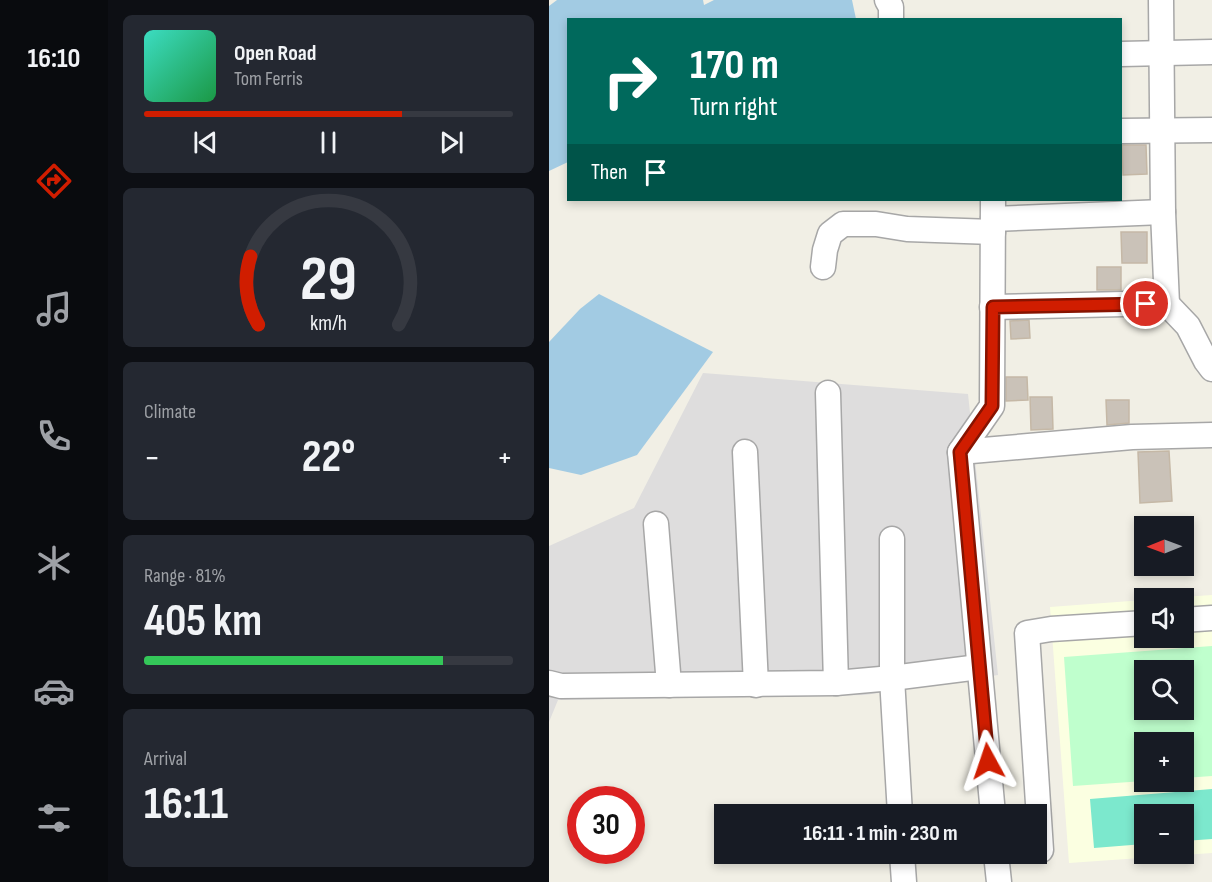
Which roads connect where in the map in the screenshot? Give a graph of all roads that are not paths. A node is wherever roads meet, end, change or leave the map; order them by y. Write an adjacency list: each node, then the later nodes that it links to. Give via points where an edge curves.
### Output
1 (888, 0): 3 (street)
2 (1161, 0): 5 (street)
3 (891, 18)
4 (1212, 52): 5 (street)
5 (1161, 53): 6 (street); 9 (street)
6 (1122, 54)
7 (1212, 130): 9 (street)
8 (1122, 131): 9 (street)
9 (1162, 131): 10 (street)
10 (1163, 212): 11 (street); 13 (street)
11 (993, 217): 12 (street, via 907,229 843,224 830,234); 14 (street)
12 (823, 267)
13 (1167, 304): 14 (street); 15 (street, via 1188,326)
14 (993, 307): 19 (street, via 992,406)
15 (1212, 369)
16 (828, 393): 28 (street)
17 (1212, 435): 19 (street, via 1132,436)
18 (745, 452): 30 (street)
19 (960, 452): 25 (street)
20 (656, 524): 29 (street)
21 (892, 539): 26 (street)
22 (1212, 618): 23 (street)
23 (1194, 619)
24 (1134, 624): 33 (street, via 1027,633)
25 (979, 667): 26 (street); 32 (street)
26 (892, 678): 28 (street); 31 (street)
27 (549, 683): 29 (street)
28 (836, 683): 30 (street)
29 (669, 685): 30 (street)
30 (756, 685)
31 (899, 804)
32 (992, 804)
33 (1038, 804)
34 (903, 864): 36 (street)
35 (997, 864): 37 (street)
36 (904, 882)
37 (999, 882)

